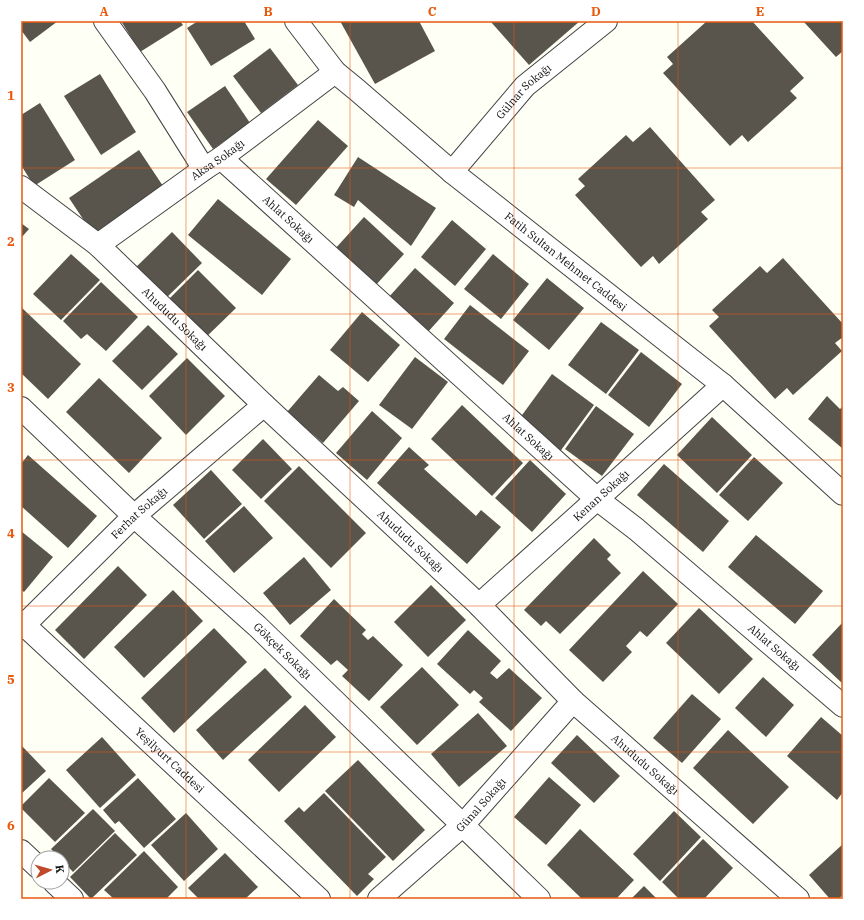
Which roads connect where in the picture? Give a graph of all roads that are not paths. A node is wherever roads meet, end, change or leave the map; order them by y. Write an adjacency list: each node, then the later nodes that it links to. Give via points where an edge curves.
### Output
1 (105, 21): 5 (street, Ahlat Sokağı)
2 (296, 21): 4 (street, Fatih Sultan Mehmet Caddesi)
3 (606, 21): 6 (street, Gülnar Sokağı, via 525,86)
4 (335, 72): 5 (street, Aksa Sokağı); 6 (street, Fatih Sultan Mehmet Caddesi)
5 (212, 164): 8 (street, Aksa Sokağı); 13 (street, Ahlat Sokağı)
6 (452, 172): 9 (street, Fatih Sultan Mehmet Caddesi)
7 (21, 187): 8 (street, Ahududu Sokağı)
8 (98, 245): 10 (street, Ahududu Sokağı)
9 (723, 385): 12 (street, Fatih Sultan Mehmet Caddesi); 13 (street, Kenan Sokağı)
10 (264, 405): 14 (street, Ferhat Sokağı); 15 (street, Ahududu Sokağı)
11 (21, 408): 14 (street, Gökçek Sokağı)
12 (843, 494)
13 (597, 500): 15 (street, Kenan Sokağı); 18 (street, Ahlat Sokağı, via 636,528)
14 (134, 516): 16 (street, Ferhat Sokağı); 19 (street, Gökçek Sokağı, via 257,626)
15 (478, 604): 17 (street, Ahududu Sokağı)
16 (22, 625): 24 (street, Yeşilyurt Caddesi)
17 (573, 701): 19 (street, Günal Sokağı); 27 (street, Ahududu Sokağı)
18 (843, 706)
19 (463, 825): 25 (street, Günal Sokağı); 26 (street, Gökçek Sokağı)
20 (21, 851): 21 (street)
21 (30, 859)
22 (62, 890): 23 (street)
23 (72, 899)
24 (319, 899)
25 (379, 899)
26 (538, 899)
27 (798, 899)

